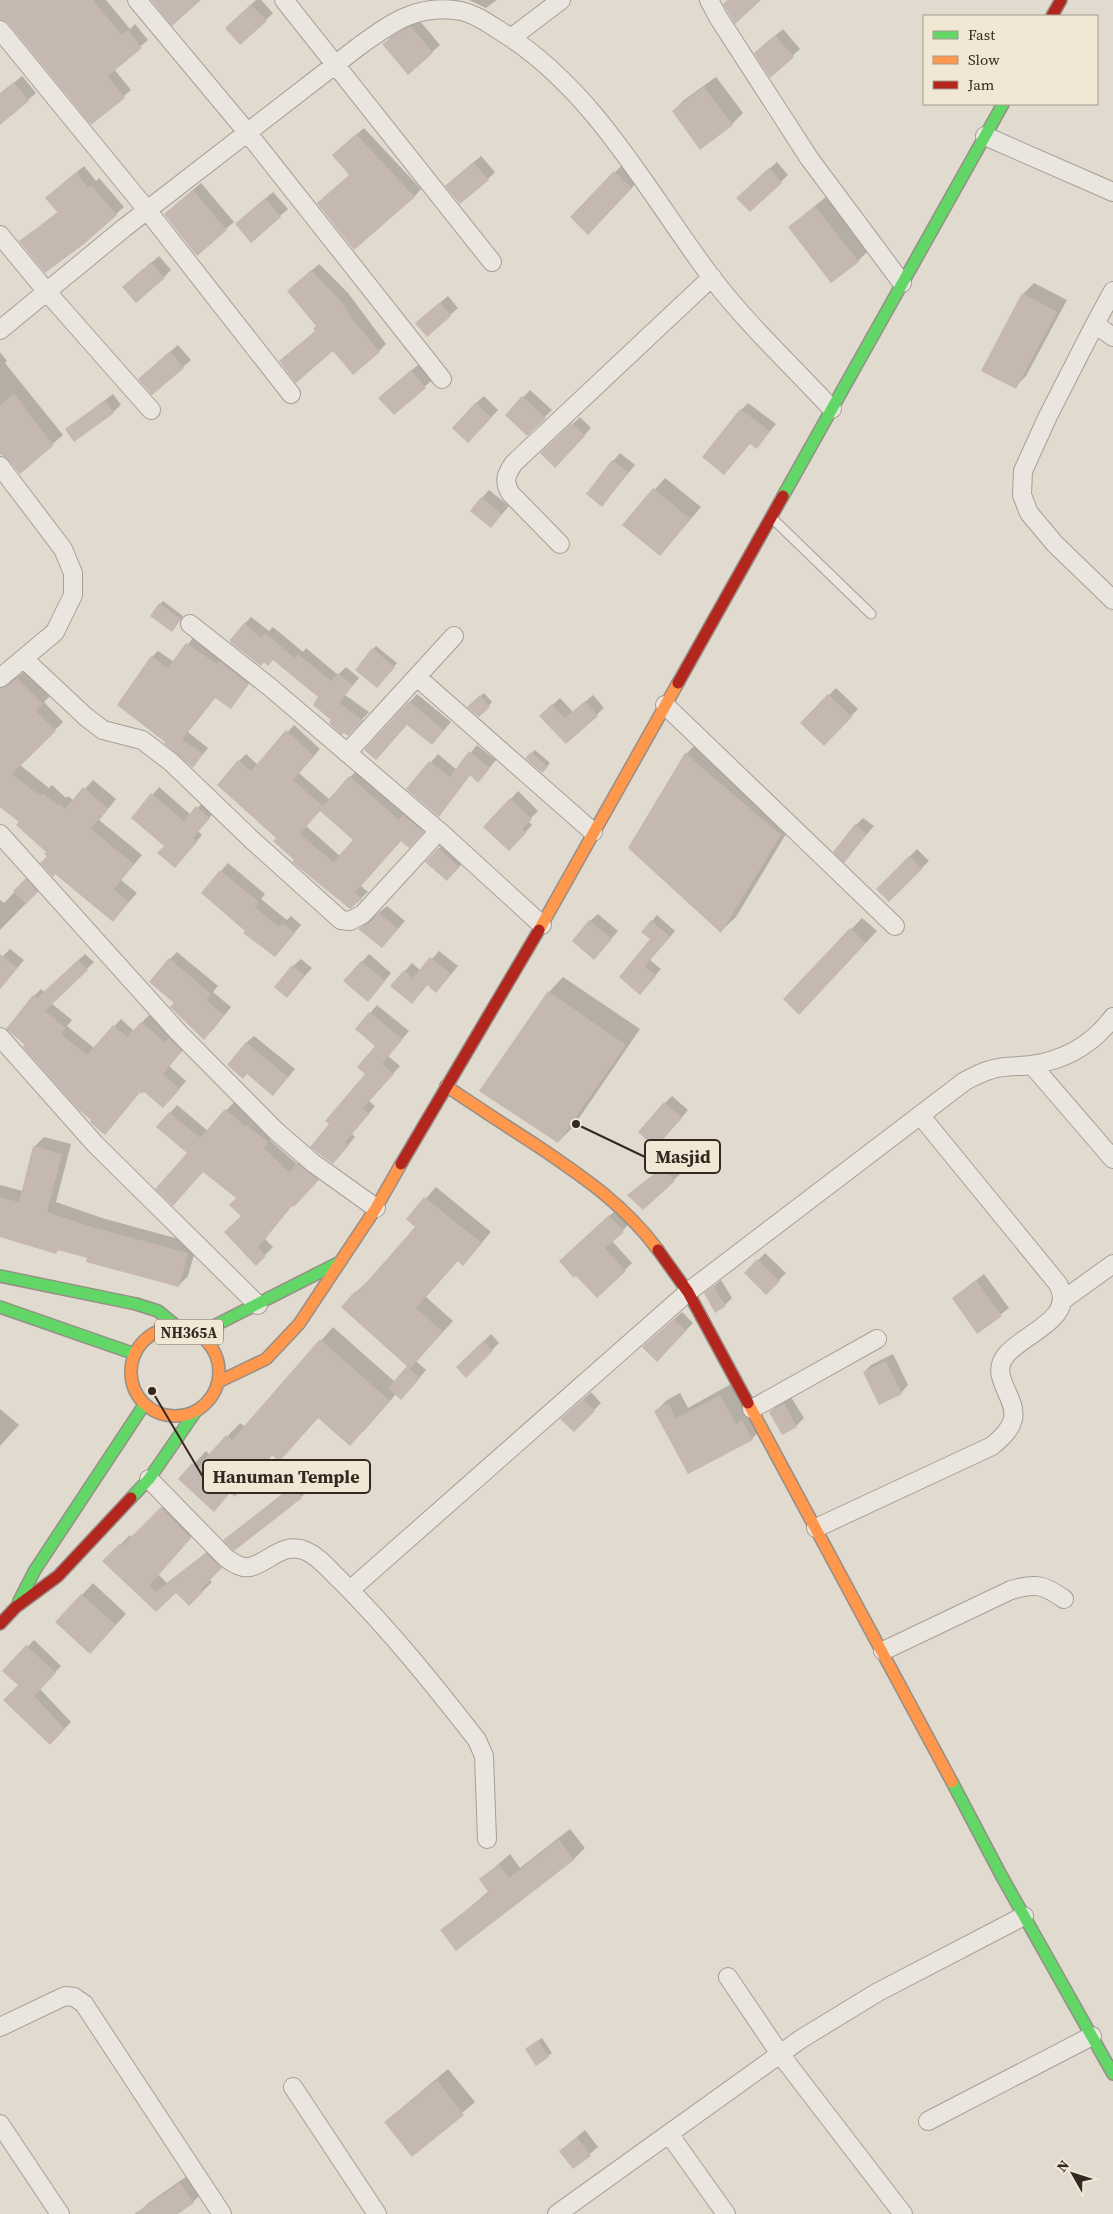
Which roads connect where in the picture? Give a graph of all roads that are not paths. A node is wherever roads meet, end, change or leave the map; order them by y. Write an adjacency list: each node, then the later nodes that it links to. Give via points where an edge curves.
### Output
1 (137, 0): 12 (street)
2 (284, 0): 10 (street)
3 (561, 0): 9 (street)
4 (709, 0): 19 (street, via 809,158)
5 (1061, 0): 7 (main road)
6 (418, 5): 9 (street, via 462,11); 10 (street)
7 (1053, 15)
8 (0, 30): 15 (street)
9 (512, 38): 18 (street, via 539,58 620,145)
10 (335, 64): 12 (street); 17 (street)
11 (1002, 105): 13 (main road)
12 (247, 132): 15 (street); 25 (street)
13 (985, 136): 14 (street); 19 (main road)
14 (1113, 192)
15 (147, 210): 21 (street); 26 (street)
16 (0, 235): 21 (street)
17 (492, 262)
18 (712, 277): 27 (street); 31 (street, via 508,471 506,487)
19 (902, 283): 27 (main road)
20 (1113, 290): 22 (street)
21 (47, 292): 23 (street); 28 (street)
22 (1095, 324): 24 (street); 32 (street, via 1023,471 1022,495 1029,513 1055,544)
23 (0, 330)
24 (1113, 337)
25 (442, 379)
26 (291, 394)
27 (832, 409): 30 (main road)
28 (151, 410)
29 (0, 466): 36 (street, via 63,549 73,573 74,595 55,632)
30 (771, 517): 33 (lane); 39 (main road)
31 (560, 544)
32 (1113, 600)
33 (870, 614)
34 (190, 624): 40 (street)
35 (454, 636): 37 (street)
36 (24, 658): 38 (street); 41 (street, via 103,730 142,740 171,762 342,920 350,921 364,914)
37 (416, 676): 40 (street); 42 (street)
38 (0, 678)
39 (666, 705): 42 (main road); 45 (street)
40 (347, 754): 41 (street)
41 (439, 831): 44 (street)
42 (593, 832): 44 (main road)
43 (0, 834): 52 (street, via 178,1032 276,1131 313,1163)
44 (542, 925): 49 (main road)
45 (895, 926)
46 (1113, 1018): 48 (street, via 1079,1049 1059,1059)
47 (0, 1037): 58 (street, via 95,1144)
48 (1032, 1065): 50 (street, via 991,1069 965,1081); 51 (street)
49 (446, 1086): 52 (main road); 56 (main road, via 612,1199 640,1226)
50 (920, 1115): 56 (street); 57 (street, via 1058,1284)
51 (1113, 1159)
52 (376, 1208): 53 (main road)
53 (342, 1262): 58 (main road); 64 (main road, via 299,1324 266,1359)
54 (1113, 1264): 57 (street)
55 (0, 1276): 60 (main road, NH365A, via 136,1304 158,1311)
56 (688, 1292): 66 (main road); 70 (street)
57 (1063, 1300): 69 (street, via 1061,1308 1051,1319 1006,1354 1001,1363 1000,1378 1013,1412 1005,1434 992,1446)
58 (258, 1305): 61 (main road)
59 (0, 1307): 63 (main road, NH365A)
60 (180, 1328): 61 (main road, NH365A); 63 (main road, NH365A, via 162,1330 146,1339)
61 (198, 1334): 64 (main road, NH365A, via 211,1347 218,1364)
62 (877, 1339): 66 (street)
63 (135, 1354): 65 (main road, NH365A, via 130,1372 134,1390)
64 (218, 1382): 67 (main road, via 210,1399)
65 (144, 1405): 67 (main road, via 160,1414 178,1416); 72 (main road, via 35,1570)
66 (752, 1408): 69 (main road)
67 (196, 1411): 68 (main road)
68 (150, 1479): 70 (street, via 236,1565 249,1568 277,1552 298,1549 317,1557); 72 (main road, via 58,1576)
69 (816, 1528): 74 (main road)
70 (350, 1590): 75 (street, via 394,1638 477,1740 484,1756)
71 (1064, 1599): 74 (street, via 1049,1588 1037,1585 1011,1590)
72 (16, 1607): 73 (main road)
73 (0, 1624)
74 (883, 1652): 76 (main road)
75 (488, 1839)
76 (1024, 1916): 79 (main road); 80 (street, via 878,1992)
77 (728, 1977): 80 (street)
78 (0, 2027): 87 (street, via 65,1996 74,1996 84,2004)
79 (1092, 2036): 81 (main road); 83 (street)
80 (780, 2054): 85 (street); 91 (street)
81 (1113, 2074)
82 (293, 2087): 88 (street)
83 (928, 2121)
84 (0, 2124): 86 (street)
85 (669, 2134): 89 (street); 90 (street)
86 (60, 2214)
87 (222, 2214)
88 (377, 2214)
89 (557, 2214)
90 (726, 2214)
91 (903, 2214)

